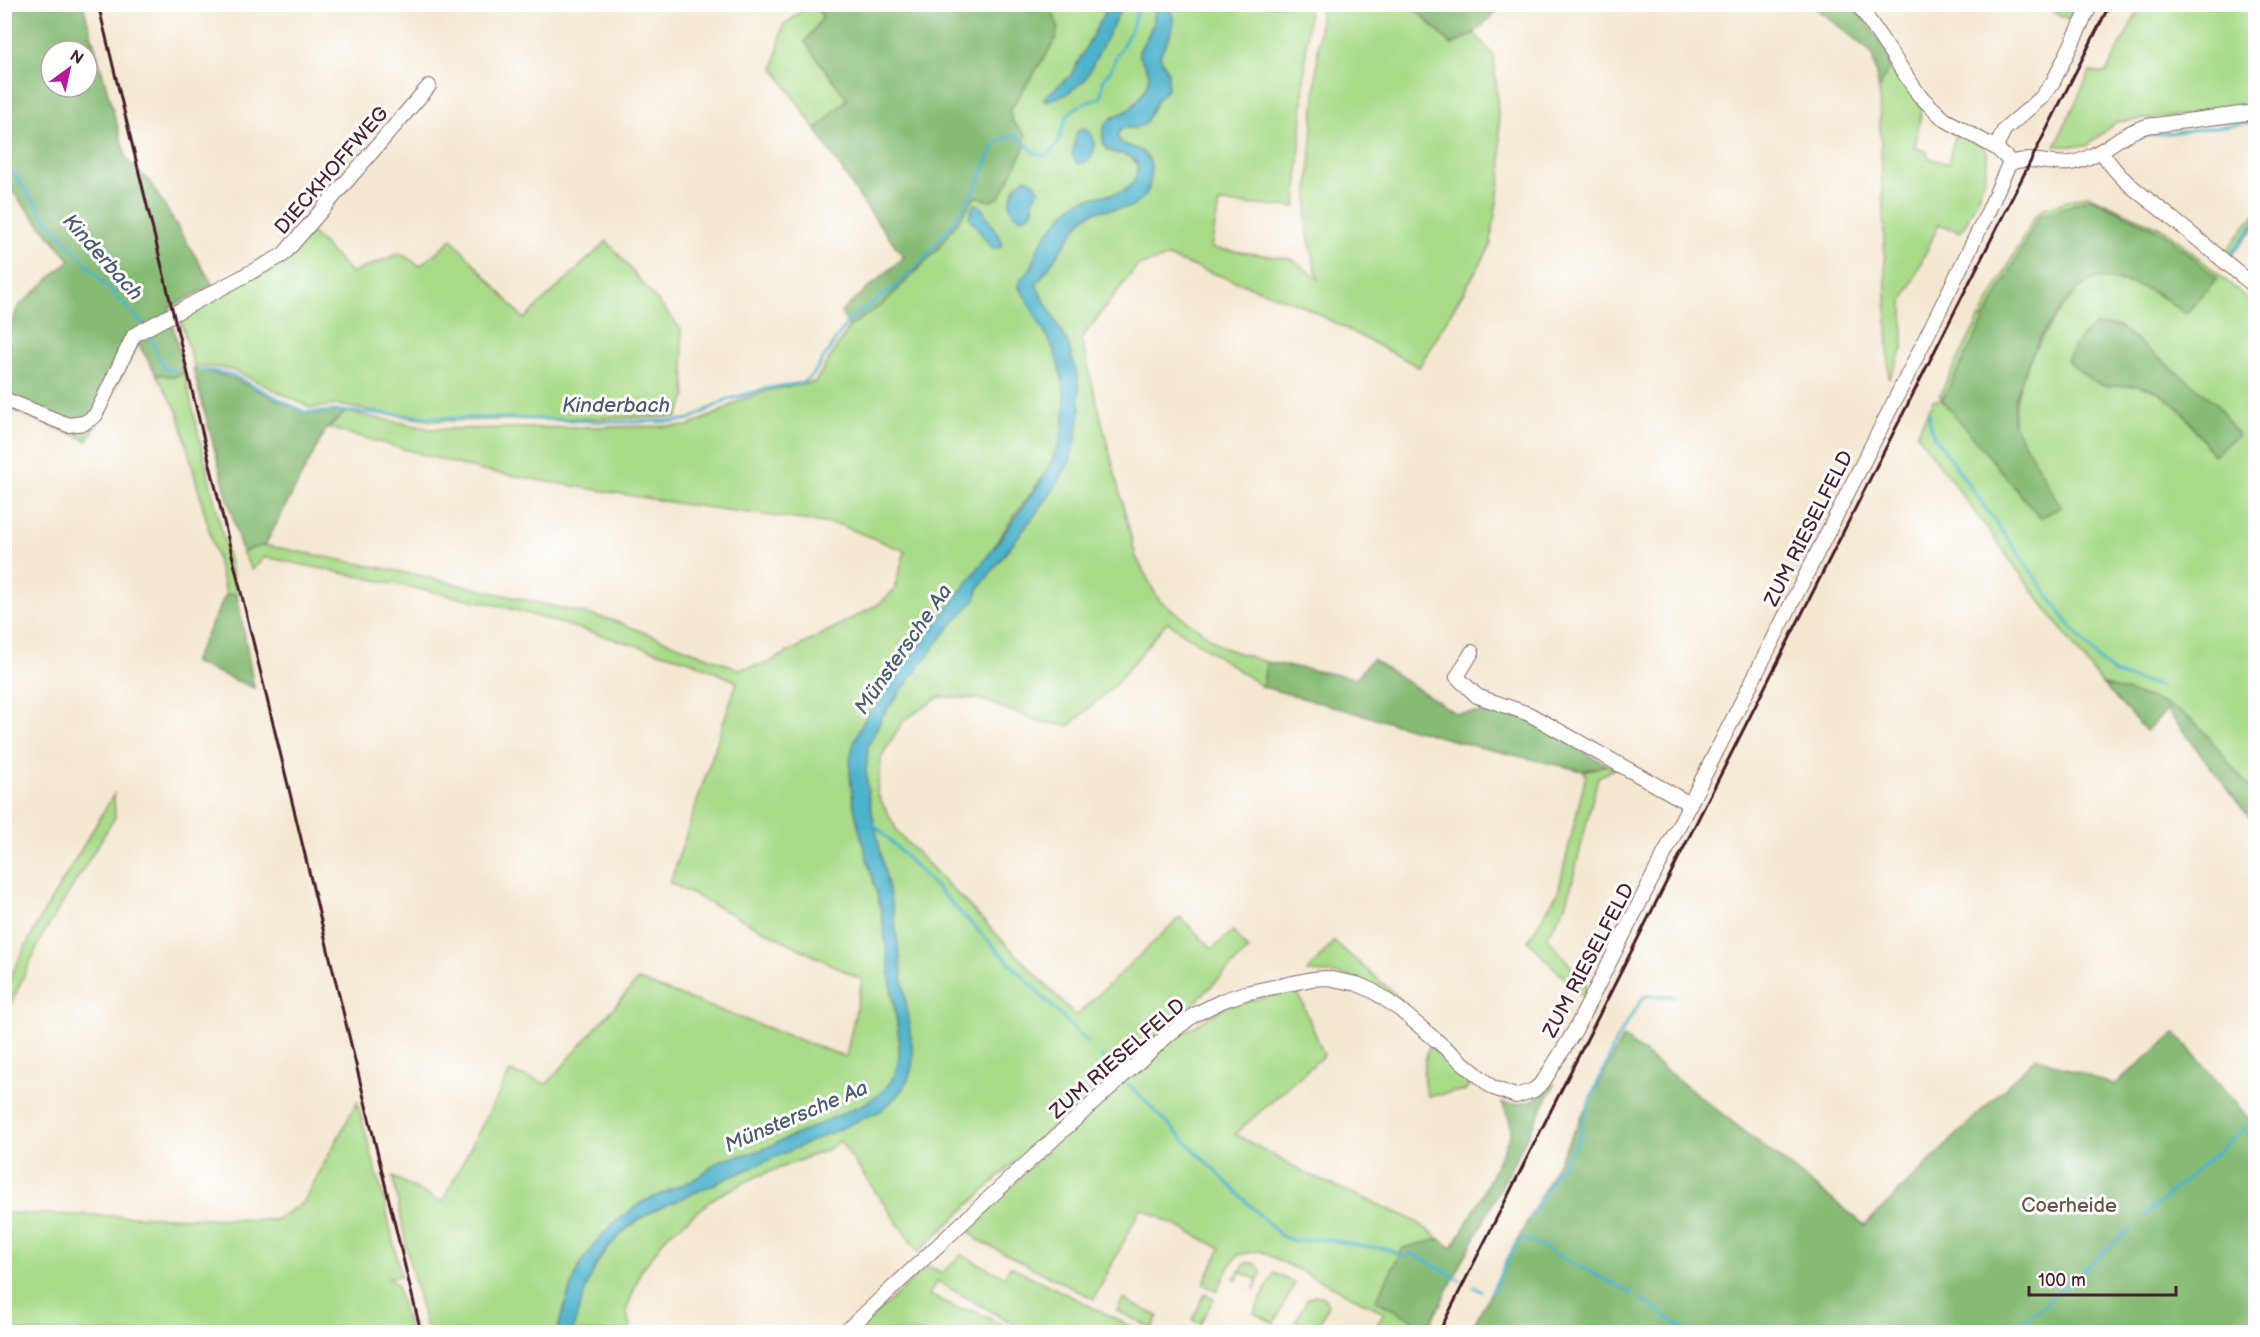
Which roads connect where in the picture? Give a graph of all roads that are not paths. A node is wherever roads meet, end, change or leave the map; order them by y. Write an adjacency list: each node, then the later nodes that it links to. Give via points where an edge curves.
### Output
1 (1858, 4): 5 (street, via 1930,108 1960,130)
2 (2091, 4): 5 (street, via 2053,82 2041,98 2004,130)
3 (429, 86): 9 (street, DIECKHOFFWEG, via 283,255 135,334 95,416 84,423 68,425)
4 (2256, 112): 6 (street, via 2147,126 2132,130)
5 (1996, 148): 7 (street)
6 (2101, 151): 7 (street, via 2068,164 2024,159); 8 (street, via 2125,183)
7 (2010, 162): 11 (street, ZUM RIESELFELD, via 1905,380)
8 (2256, 287)
9 (4, 399)
10 (1472, 652): 11 (street, via 1457,677 1477,696 1529,714)
11 (1690, 804): 12 (street, ZUM RIESELFELD, via 1574,1032 1549,1074 1534,1090 1516,1096 1493,1088 1399,1009 1357,984 1312,979 1224,1000 1194,1015 1167,1036)
12 (845, 1332)

